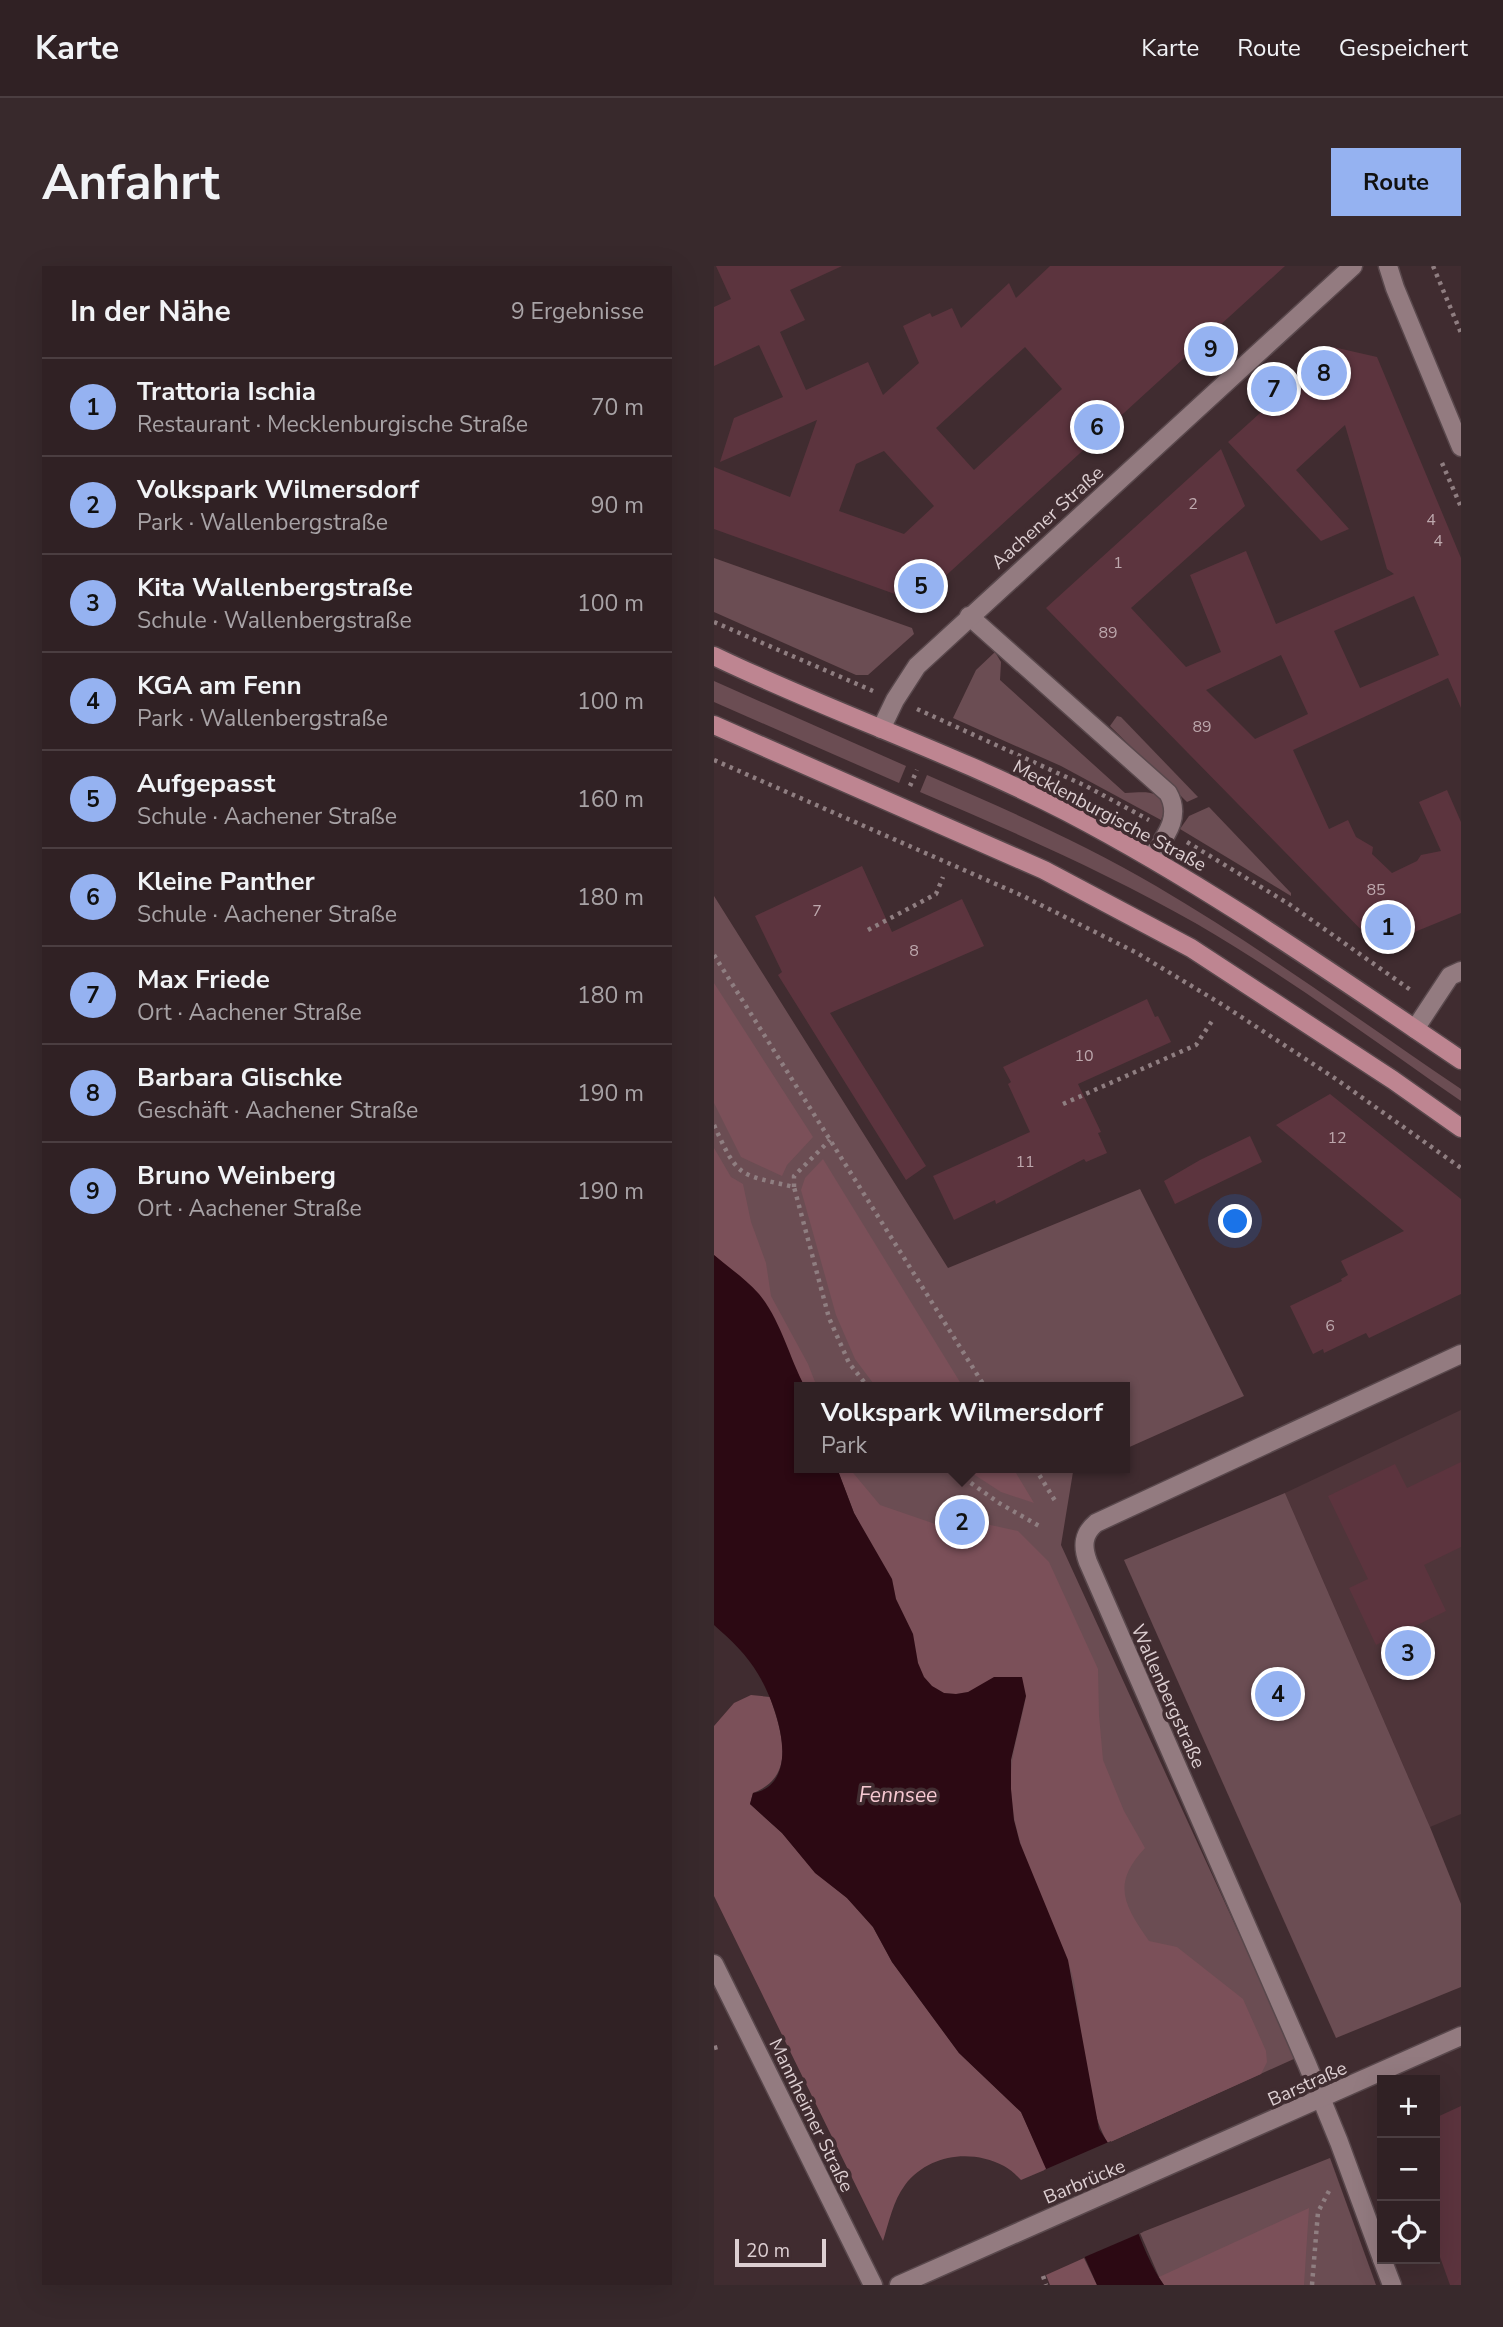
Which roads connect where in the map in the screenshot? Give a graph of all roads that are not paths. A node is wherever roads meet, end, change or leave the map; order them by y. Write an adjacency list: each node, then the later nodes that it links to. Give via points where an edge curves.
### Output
1 (1353, 266): 4 (street, Aachener Straße)
2 (1388, 266): 3 (street)
3 (1461, 447)
4 (969, 616): 7 (street, Aachener Straße, via 917,666); 8 (street, via 1168,793 1174,804 1173,818)
5 (714, 656): 7 (main road, Mecklenburgische Straße)
6 (714, 725): 12 (main road, via 1044,870 1191,948)
7 (881, 729): 8 (main road, Mecklenburgische Straße, via 1066,811)
8 (1151, 858): 10 (main road, Mecklenburgische Straße)
9 (1461, 971): 10 (street, via 1450,976)
10 (1415, 1029): 11 (main road, Mecklenburgische Straße)
11 (1461, 1060)
12 (1461, 1128)
13 (1461, 1353): 16 (street, Wallenbergstraße, via 1097,1523 1084,1542 1088,1562)
14 (714, 1964): 20 (street, Mannheimer Straße)
15 (1461, 2036): 16 (street, Barstraße)
16 (1322, 2099): 17 (street, Barstraße); 18 (street, Wallenbergstraße)
17 (1170, 2167): 21 (street, Barbrücke)
18 (1377, 2246)
19 (1384, 2264): 22 (street, Wallenbergstraße)
20 (873, 2285)
21 (899, 2285)
22 (1392, 2285)

